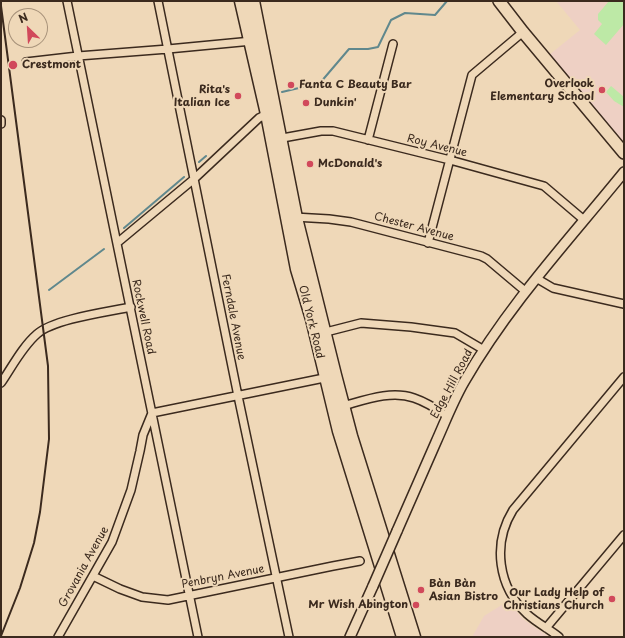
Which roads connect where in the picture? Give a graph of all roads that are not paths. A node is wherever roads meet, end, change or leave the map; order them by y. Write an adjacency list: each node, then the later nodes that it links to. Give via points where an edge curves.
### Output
1 (67, 1): 10 (street, Rockwell Road)
2 (158, 1): 9 (street, Ferndale Avenue)
3 (241, 1): 7 (highway, Old York Road)
4 (252, 1): 7 (highway, Old York Road)
5 (499, 1): 6 (main road)
6 (523, 32): 17 (main road); 18 (street, via 472,75)
7 (255, 40): 9 (street); 12 (highway, Old York Road); 15 (highway, Old York Road)
8 (393, 44): 16 (street)
9 (168, 49): 10 (street); 20 (street, Ferndale Avenue)
10 (78, 56): 11 (street); 23 (street, Rockwell Road)
11 (26, 62)
12 (266, 114): 15 (highway, Old York Road); 20 (street)
13 (1, 120): 14 (street)
14 (1, 124)
15 (276, 139): 16 (street, Roy Avenue, via 328,131); 21 (highway, Old York Road)
16 (368, 140): 18 (street, Roy Avenue)
17 (624, 153)
18 (450, 160): 22 (street, Roy Avenue, via 544,186); 24 (street)
19 (624, 172): 22 (street, Edge Hill Road)
20 (194, 179): 23 (street); 34 (street, Ferndale Avenue)
21 (291, 217): 24 (street, Chester Avenue, via 351,222); 29 (highway, Old York Road)
22 (584, 220): 25 (street, Edge Hill Road)
23 (117, 243): 28 (street, Rockwell Road)
24 (428, 243): 26 (street, Chester Avenue, via 487,259)
25 (536, 278): 26 (street, Edge Hill Road); 27 (street, via 553,288)
26 (525, 291): 30 (street, Edge Hill Road)
27 (624, 304)
28 (130, 307): 33 (street, via 54,324 37,335 24,349); 36 (street, Rockwell Road)
29 (320, 333): 30 (street, via 361,323 410,328 455,333); 31 (highway, Old York Road)
30 (484, 350): 37 (street, Edge Hill Road)
31 (330, 376): 34 (street); 35 (highway, Old York Road); 48 (highway, Old York Road, via 341,438)
32 (624, 377): 43 (street, via 508,517 502,535 499,554 505,582 519,606)
33 (1, 383)
34 (238, 396): 36 (street); 41 (street, Ferndale Avenue)
35 (343, 406): 37 (street, via 377,397 398,395 413,397); 49 (highway, Old York Road)
36 (152, 413): 40 (street, Grovania Avenue, via 143,435 131,490 120,522); 42 (street, Rockwell Road)
37 (447, 416): 47 (street, Edge Hill Road, bridge)
38 (624, 535): 43 (street)
39 (360, 561): 41 (street, Penbryn Avenue)
40 (93, 576): 42 (street, Penbryn Avenue, via 142,597 168,600); 44 (street, Grovania Avenue)
41 (277, 578): 42 (street, Penbryn Avenue); 46 (street, Ferndale Avenue)
42 (190, 595): 45 (street, Rockwell Road)
43 (546, 628): 50 (street)
44 (58, 637)
45 (198, 637)
46 (289, 637)
47 (350, 637)
48 (403, 637)
49 (414, 637)
50 (560, 637)

